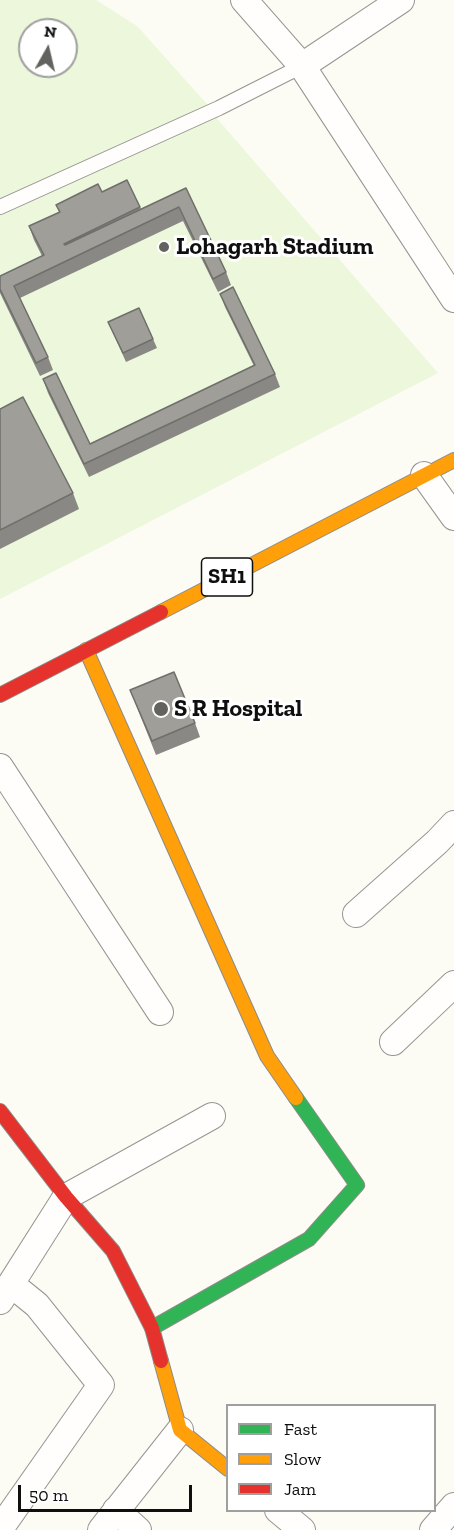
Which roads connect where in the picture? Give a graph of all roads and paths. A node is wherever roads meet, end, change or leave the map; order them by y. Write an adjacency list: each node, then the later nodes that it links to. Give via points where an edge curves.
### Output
1 (244, 0): 3 (street)
2 (401, 0): 3 (street)
3 (302, 66): 4 (lane); 5 (street)
4 (0, 207)
5 (454, 299)
6 (454, 460): 7 (street, SH1)
7 (424, 475): 8 (street); 9 (street, SH1)
8 (454, 517)
9 (86, 650): 10 (street, SH1); 21 (street, via 267,1056 357,1185 309,1239)
10 (0, 695)
11 (0, 767): 15 (street)
12 (454, 824): 13 (street)
13 (356, 914)
14 (454, 984): 16 (street)
15 (160, 1012)
16 (393, 1042)
17 (0, 1112): 19 (street)
18 (212, 1116): 19 (street)
19 (66, 1197): 20 (street); 21 (street, via 113,1251)
20 (5, 1293): 26 (street, via 37,1305 102,1385)
21 (152, 1328): 22 (street)
22 (180, 1430): 23 (street); 27 (street)
23 (226, 1467)
24 (454, 1506): 30 (street)
25 (280, 1512): 29 (street)
26 (2, 1520)
27 (108, 1520): 28 (street)
28 (138, 1530)
29 (302, 1530)
30 (433, 1530)

